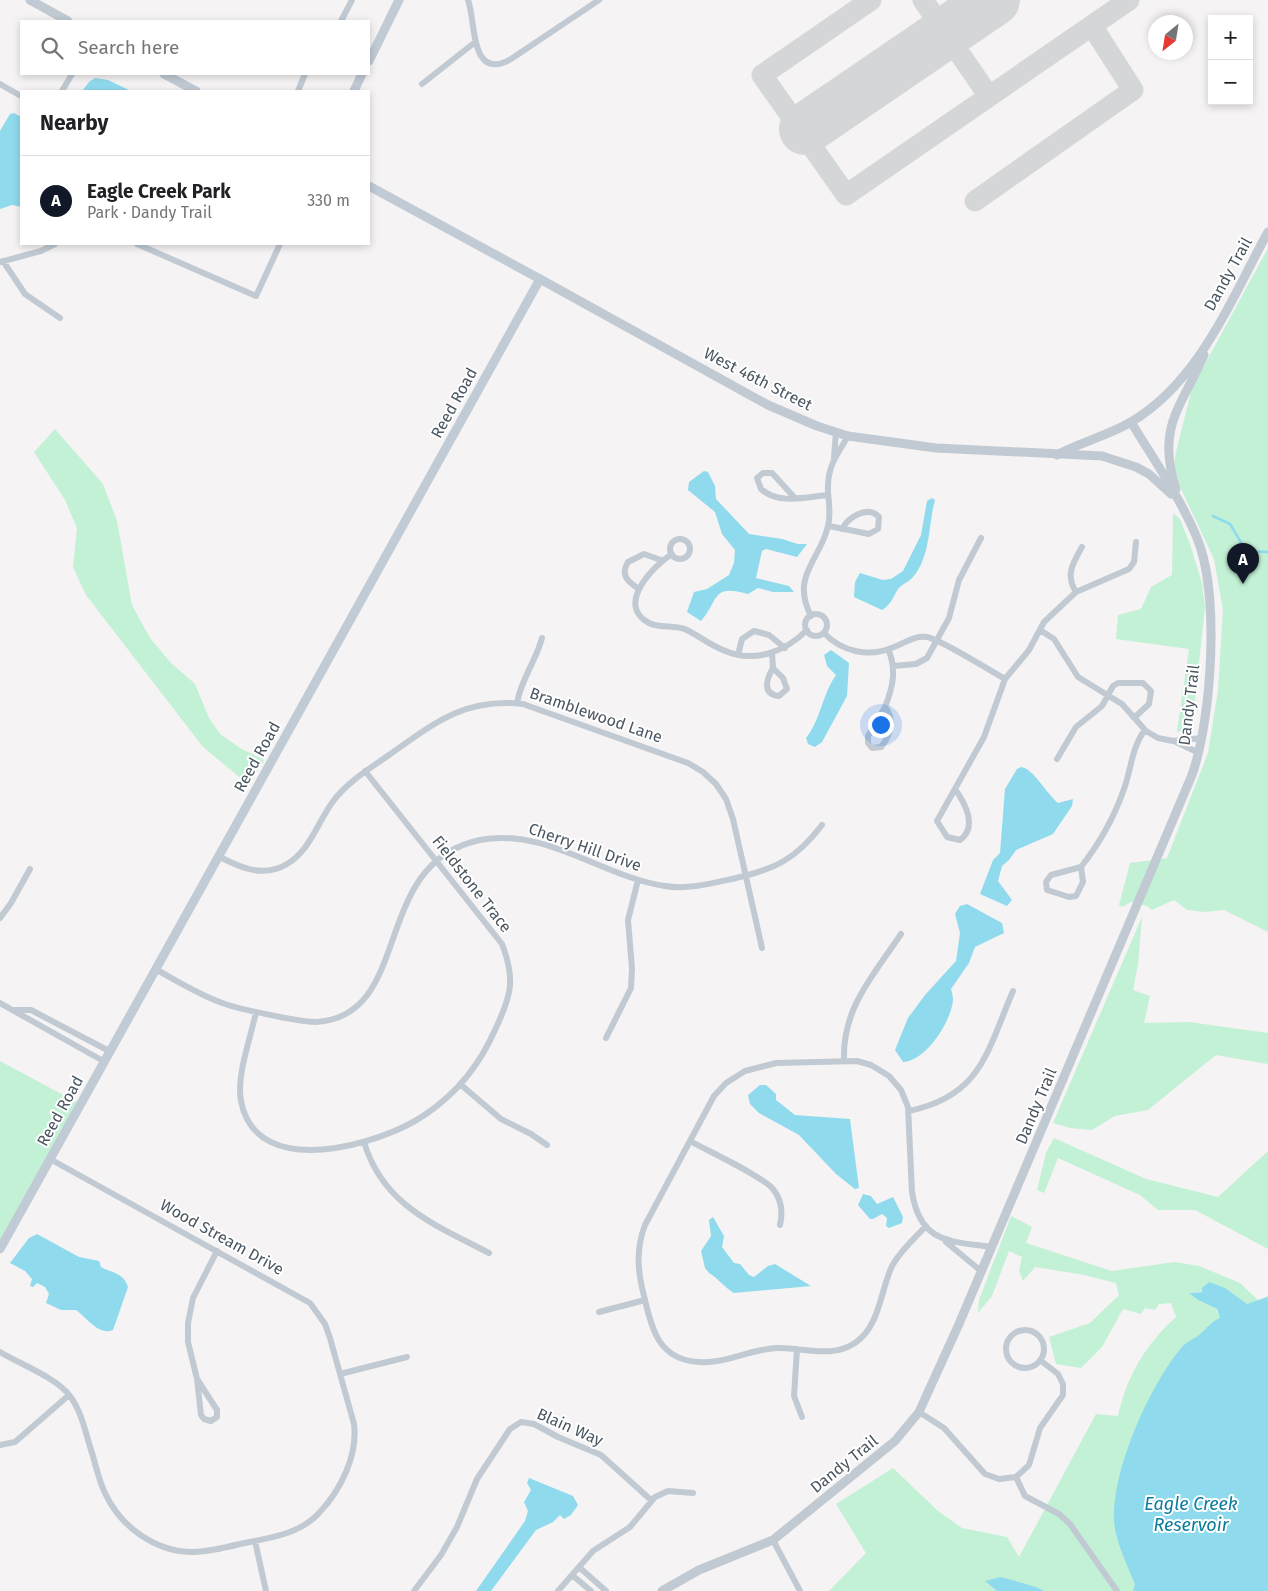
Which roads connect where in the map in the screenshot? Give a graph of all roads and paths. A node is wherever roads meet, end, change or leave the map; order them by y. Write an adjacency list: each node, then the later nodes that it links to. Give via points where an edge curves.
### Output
1 (30, 0): 6 (street)
2 (352, 0): 7 (street)
3 (399, 0): 9 (main road)
4 (468, 0): 8 (street)
5 (599, 0): 8 (street, via 504,62 493,63 484,58)
6 (66, 20)
7 (342, 20)
8 (474, 43): 15 (street)
9 (370, 59)
10 (71, 75): 16 (street)
11 (166, 75): 17 (street)
12 (305, 75): 18 (street)
13 (362, 75): 19 (main road)
14 (0, 84): 20 (street)
15 (422, 84)
16 (63, 90)
17 (194, 90)
18 (298, 90)
19 (354, 90)
20 (20, 95)
21 (370, 187): 27 (main road, West 46th Street)
22 (1268, 232): 29 (street, Dandy Trail)
23 (53, 245): 26 (street)
24 (139, 245): 25 (street, via 256,296)
25 (280, 245)
26 (2, 262): 28 (street, via 25,294)
27 (540, 279): 31 (street, West 46th Street, via 768,405); 72 (main road, Reed Road)
28 (60, 318)
29 (1215, 329): 30 (street, West 46th Street, via 1175,386); 37 (street, via 1170,426 1169,464)
30 (1131, 422): 33 (street, West 46th Street); 37 (street)
31 (836, 432): 32 (street, West 46th Street); 34 (street)
32 (848, 436): 33 (street, West 46th Street, via 936,448); 34 (street)
33 (1057, 455): 37 (street, via 1094,455 1130,464 1149,474)
34 (834, 458): 35 (street)
35 (828, 495): 36 (street); 38 (street)
36 (795, 498): 36 (street, via 772,497 760,489 757,478 772,473)
37 (1180, 503): 65 (street, Dandy Trail, via 1200,545 1210,590 1211,647)
38 (829, 526): 39 (street); 47 (street, via 806,574 806,599)
39 (842, 529): 39 (street, via 848,519 860,514 875,514 880,522 873,534)
40 (981, 538): 52 (street, via 962,574 949,618)
41 (1136, 542): 46 (street, via 1134,562 1129,569)
42 (1082, 547): 46 (street, via 1070,571)
43 (672, 554): 44 (street)
44 (661, 560): 45 (street, via 647,573); 45 (street, via 644,554 628,562 625,577)
45 (639, 589): 56 (street, via 638,611 647,622 685,628 724,651)
46 (1076, 592): 49 (street, via 1049,616)
47 (811, 616): 48 (street, via 806,622); 50 (street, via 825,619)
48 (807, 630): 50 (street, via 814,635); 53 (street)
49 (1040, 630): 59 (street, via 1027,653); 60 (street, via 1054,639 1078,677)
50 (824, 633): 54 (street, via 832,642 847,649 866,652)
51 (542, 638): 61 (street, via 523,679)
52 (937, 641): 54 (street, via 927,637 916,638); 57 (street, via 928,658 920,663); 59 (street)
53 (785, 648): 55 (street); 56 (street, via 769,635 754,631 742,638)
54 (888, 649): 57 (street)
55 (772, 653): 56 (street); 58 (street)
56 (738, 655)
57 (893, 666): 62 (street, via 894,678)
58 (773, 668)
59 (1005, 679): 70 (street, via 989,727)
60 (1109, 694): 63 (street); 63 (street, via 1118,683 1149,686 1150,703); 68 (street, via 1099,709 1076,727)
61 (517, 703): 69 (street, Bramblewood Lane, via 481,704 454,713 435,722); 76 (street, Bramblewood Lane, via 678,758 703,772 716,784 729,805)
62 (885, 706): 62 (street, via 867,737 872,748 881,747 888,736 891,719)
63 (1134, 718): 64 (street)
64 (1145, 730): 66 (street, via 1158,738); 74 (street, via 1137,742 1120,798)
65 (1202, 738): 66 (street); 67 (street, Dandy Trail)
66 (1173, 740): 67 (street)
67 (1199, 753): 99 (street, Dandy Trail, via 1182,800)
68 (1057, 759)
69 (365, 771): 72 (street, Bramblewood Lane, via 336,798 303,850 287,864 255,871); 73 (street, Fieldstone Trace)
70 (955, 789): 70 (street, via 963,800 970,824 968,833 960,840 947,837 938,821)
71 (822, 825): 76 (street, Cherry Hill Drive, via 809,842 787,860)
72 (220, 856): 81 (main road, Reed Road)
73 (436, 861): 77 (street, Cherry Hill Drive, via 478,840 518,838); 85 (street, Cherry Hill Drive, via 411,891 377,982 362,1002 344,1015 316,1022); 90 (street, Fieldstone Trace, via 502,944 511,970 506,1006 484,1052)
74 (1081, 867): 74 (street, via 1048,877 1047,890 1076,896 1082,882)
75 (30, 869): 78 (street)
76 (746, 876): 77 (street, Cherry Hill Drive, via 685,887); 80 (street, Bramblewood Lane)
77 (638, 880): 86 (street, via 628,920 631,988)
78 (0, 918)
79 (901, 934): 88 (street, via 851,1012 845,1030)
80 (762, 948)
81 (157, 970): 85 (street, Cherry Hill Drive, via 209,998); 87 (main road, Reed Road)
82 (1013, 991): 91 (street, via 984,1060 969,1081 943,1101)
83 (0, 1003): 84 (street)
84 (12, 1010): 87 (street, via 32,1010); 89 (street)
85 (256, 1012): 93 (street, Fieldstone Trace, via 240,1089 243,1110 252,1126 267,1140 287,1148 332,1148)
86 (606, 1038)
87 (111, 1052): 89 (main road, Reed Road)
88 (844, 1061): 91 (street, via 864,1063 887,1074 901,1090); 92 (street, via 776,1063 744,1071 714,1096)
89 (105, 1062): 95 (main road, Reed Road)
90 (460, 1084): 93 (street, Fieldstone Trace, via 421,1118 392,1133); 94 (street, via 501,1119)
91 (909, 1111): 97 (street, via 912,1192)
92 (690, 1141): 96 (street, via 770,1186 780,1199); 104 (street, via 641,1236 638,1267)
93 (364, 1142): 102 (street, via 382,1181 401,1202 424,1219)
94 (547, 1145)
95 (50, 1159): 100 (main road, Reed Road); 101 (street, Wood Stream Drive)
96 (780, 1225)
97 (926, 1226): 98 (street); 106 (street, via 896,1259 873,1321 861,1338 835,1351)
98 (945, 1241): 99 (street); 103 (street)
99 (991, 1247): 103 (street, Dandy Trail)
100 (0, 1249)
101 (217, 1251): 110 (street, Wood Stream Drive, via 310,1303 328,1330); 111 (street, via 188,1316 188,1342)
102 (489, 1254)
103 (981, 1271): 113 (street, Dandy Trail)
104 (645, 1300): 105 (street); 106 (street, via 657,1339 670,1352 686,1360 707,1362 777,1348)
105 (599, 1312)
106 (797, 1349): 114 (street, via 794,1396)
107 (0, 1352): 112 (street, via 60,1386)
108 (408, 1357): 110 (street)
109 (1040, 1360): 109 (street, via 1028,1368 1014,1364 1007,1353 1010,1339 1021,1331 1035,1334 1043,1345); 116 (street, via 1058,1374 1063,1384 1063,1395 1040,1428 1029,1465)
110 (340, 1374): 120 (street, Wood Stream Drive, via 355,1427 355,1445 349,1466 326,1505 311,1521 285,1534)
111 (197, 1379): 111 (street, via 202,1417 214,1420 218,1410)
112 (69, 1395): 115 (street, via 15,1442); 120 (street, Wood Stream Drive, via 78,1412 105,1494 119,1517 138,1534 160,1546 189,1552)
113 (919, 1412): 116 (street, via 944,1428 986,1474 999,1479); 119 (street, Dandy Trail, via 895,1441)
114 (802, 1417)
115 (0, 1444)
116 (1016, 1477): 130 (street, via 1025,1496 1059,1514 1070,1524)
117 (693, 1493): 118 (street, via 668,1491)
118 (651, 1500): 121 (street, via 630,1527 595,1550); 124 (street, Blain Way, via 597,1452 534,1424 521,1422 510,1429 478,1479 458,1527)
119 (773, 1540): 128 (street, Dandy Trail, via 699,1570); 129 (street)
120 (255, 1541): 123 (street)
121 (579, 1567): 122 (street); 127 (street)
122 (572, 1574): 125 (street); 126 (street)
123 (266, 1591)
124 (414, 1591)
125 (558, 1591)
126 (591, 1591)
127 (606, 1591)
128 (662, 1591)
129 (800, 1591)
130 (1118, 1591)

